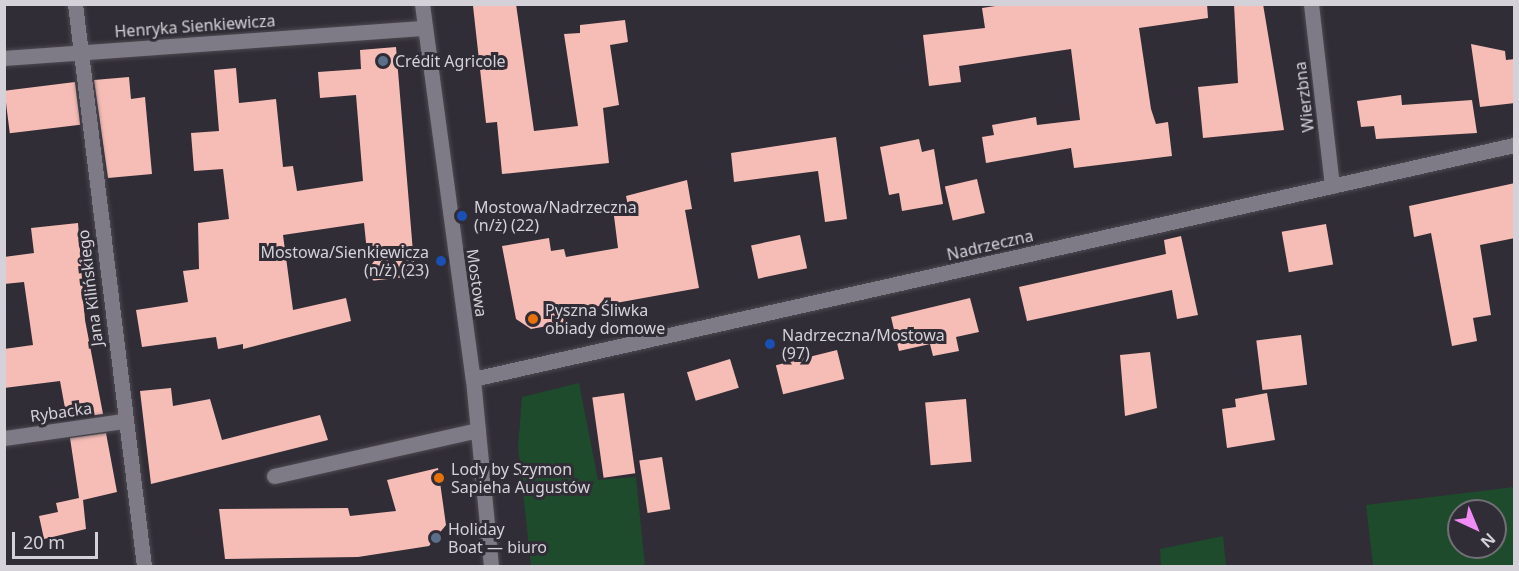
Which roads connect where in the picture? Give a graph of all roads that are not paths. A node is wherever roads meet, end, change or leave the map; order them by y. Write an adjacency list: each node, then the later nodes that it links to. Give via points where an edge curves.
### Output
1 (75, 4): 5 (street, Jana Kilińskiego)
2 (423, 4): 4 (street, Mostowa)
3 (1311, 4): 8 (street, Wierzbna)
4 (425, 28): 5 (street, Henryka Sienkiewicza); 9 (street, Mostowa)
5 (81, 52): 6 (street, Henryka Sienkiewicza); 10 (street, Jana Kilińskiego)
6 (4, 58)
7 (1515, 145): 8 (street, Nadrzeczna)
8 (1332, 186): 9 (street, Nadrzeczna)
9 (473, 379): 11 (street, Mostowa)
10 (123, 421): 12 (street, Rybacka); 14 (street, Jana Kilińskiego)
11 (478, 430): 13 (street); 15 (street, Mostowa)
12 (4, 438)
13 (274, 476)
14 (144, 567)
15 (491, 567)

